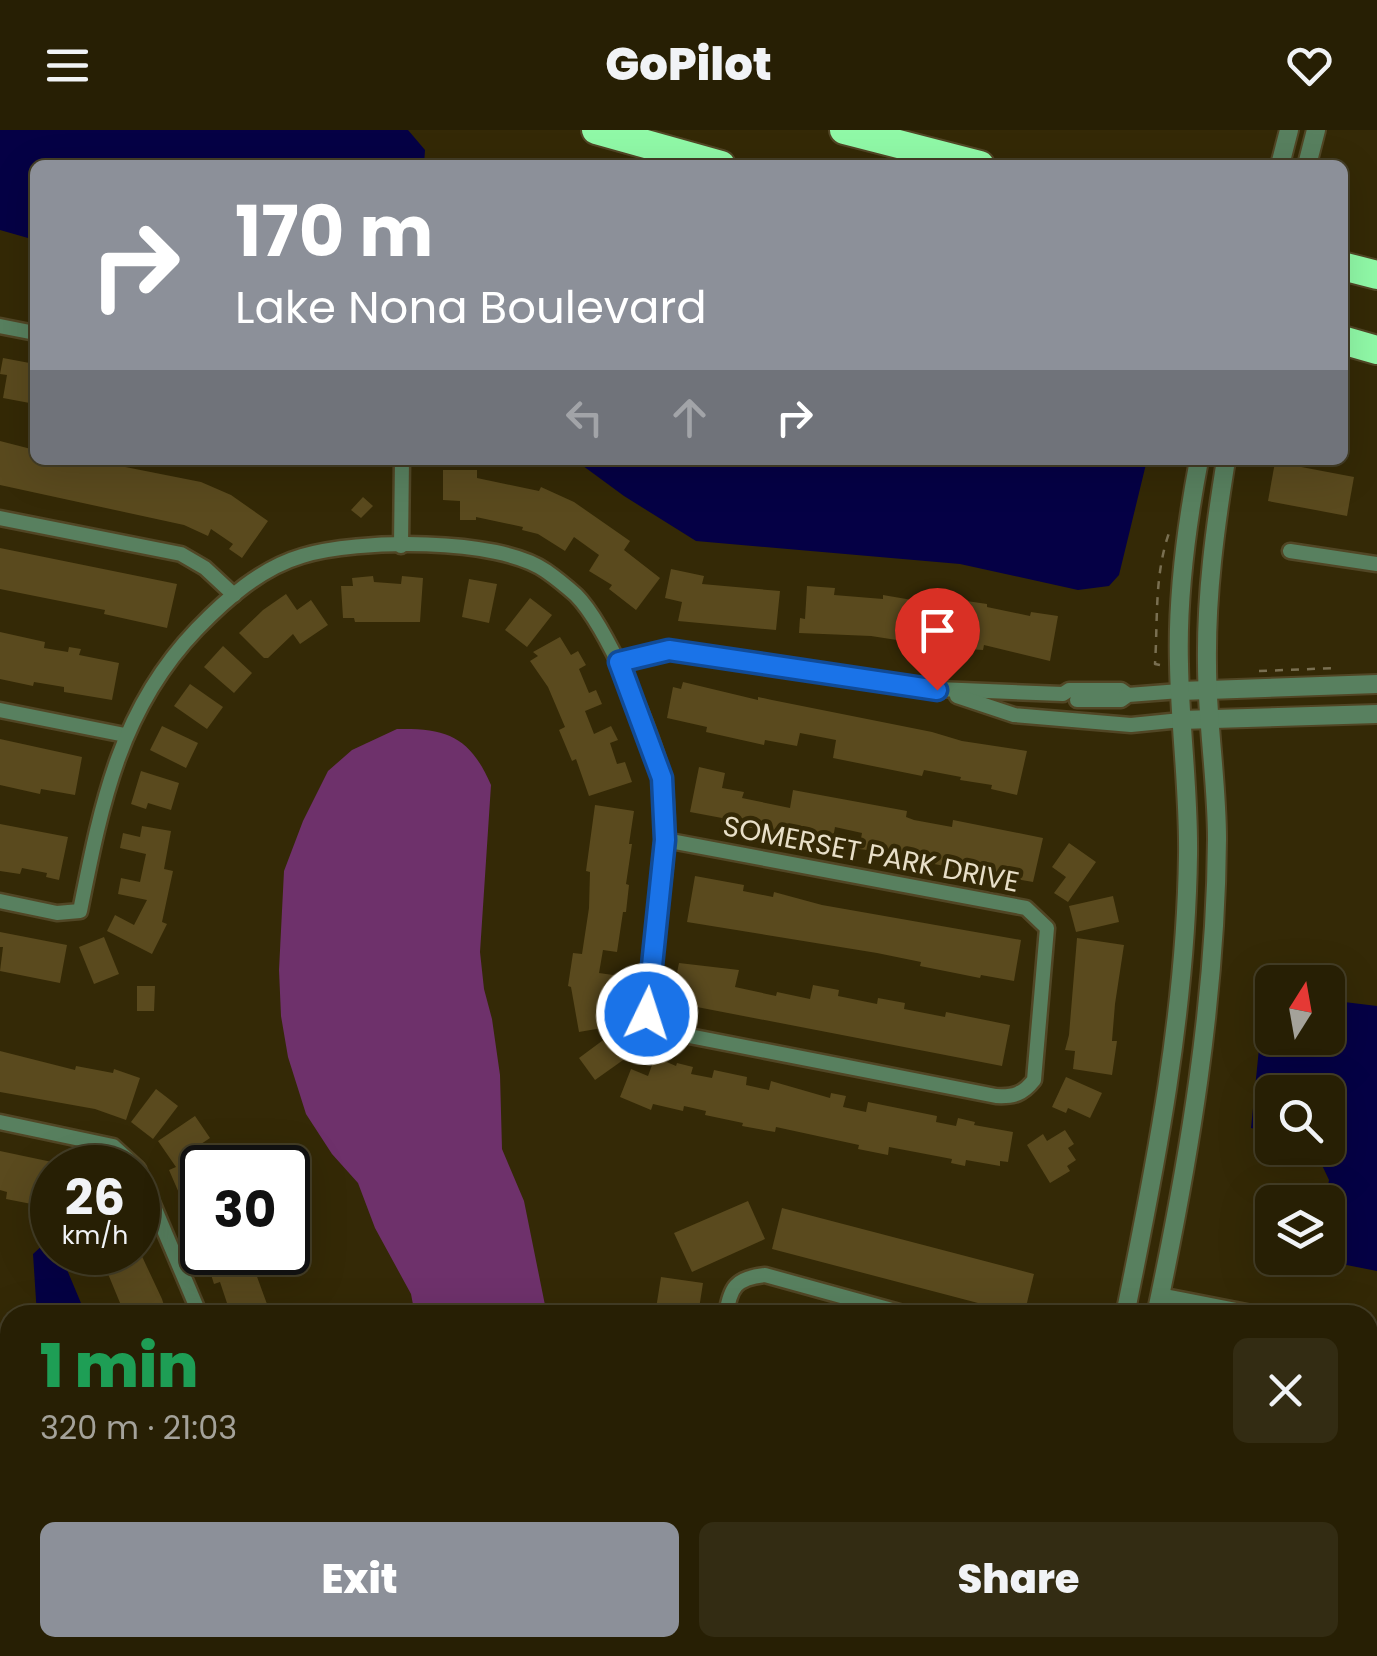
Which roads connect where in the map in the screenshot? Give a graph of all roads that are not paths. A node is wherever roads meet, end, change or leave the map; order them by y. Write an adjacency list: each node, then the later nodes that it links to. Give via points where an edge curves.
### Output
1 (596, 130): 5 (highway)
2 (844, 130): 6 (highway)
3 (1289, 130): 7 (street)
4 (1316, 130): 8 (street)
5 (703, 160)
6 (961, 160)
7 (1281, 160)
8 (1308, 160)
9 (1348, 268): 10 (highway)
10 (1377, 276)
11 (0, 326): 12 (street)
12 (30, 332)
13 (1348, 342): 14 (highway)
14 (1377, 350)
15 (402, 465): 19 (street)
16 (1198, 465): 27 (street, via 1180,586)
17 (1225, 465): 25 (street, via 1212,542)
18 (0, 518): 22 (street, via 181,554)
19 (401, 546): 22 (street, SOMERSET PARK DRIVE, via 345,546 299,556); 23 (street, SOMERSET PARK DRIVE, via 495,551 542,568 578,597)
20 (1290, 551): 21 (street)
21 (1377, 564)
22 (234, 594): 34 (street, SOMERSET PARK DRIVE, via 195,630)
23 (619, 662): 26 (street, via 669,650); 35 (street, SOMERSET PARK DRIVE, via 662,778)
24 (1377, 684): 25 (street)
25 (1207, 689): 27 (street); 31 (street)
26 (937, 690): 28 (street); 33 (street, via 1014,715)
27 (1180, 691): 28 (street); 32 (street)
28 (1082, 695): 33 (street)
29 (0, 710): 34 (street)
30 (1377, 714): 31 (street)
31 (1209, 718): 32 (street); 40 (street, via 1214,916 1192,1125)
32 (1182, 720): 33 (street); 44 (street, via 1184,932 1164,1118)
33 (1081, 721)
34 (125, 735): 36 (street, SOMERSET PARK DRIVE, via 102,802 80,911)
35 (665, 840): 35 (street, SOMERSET PARK DRIVE, via 647,990 647,1014 656,1024 674,1033 996,1096 1025,1092 1034,1080 1047,928 1026,908)
36 (0, 902)
37 (0, 1122): 38 (street)
38 (108, 1145)
39 (160, 1222): 41 (street)
40 (1160, 1296): 45 (street); 46 (street)
41 (196, 1305)
42 (727, 1305): 43 (street, via 745,1277 765,1275)
43 (874, 1305)
44 (1127, 1305)
45 (1158, 1305)
46 (1208, 1305)

